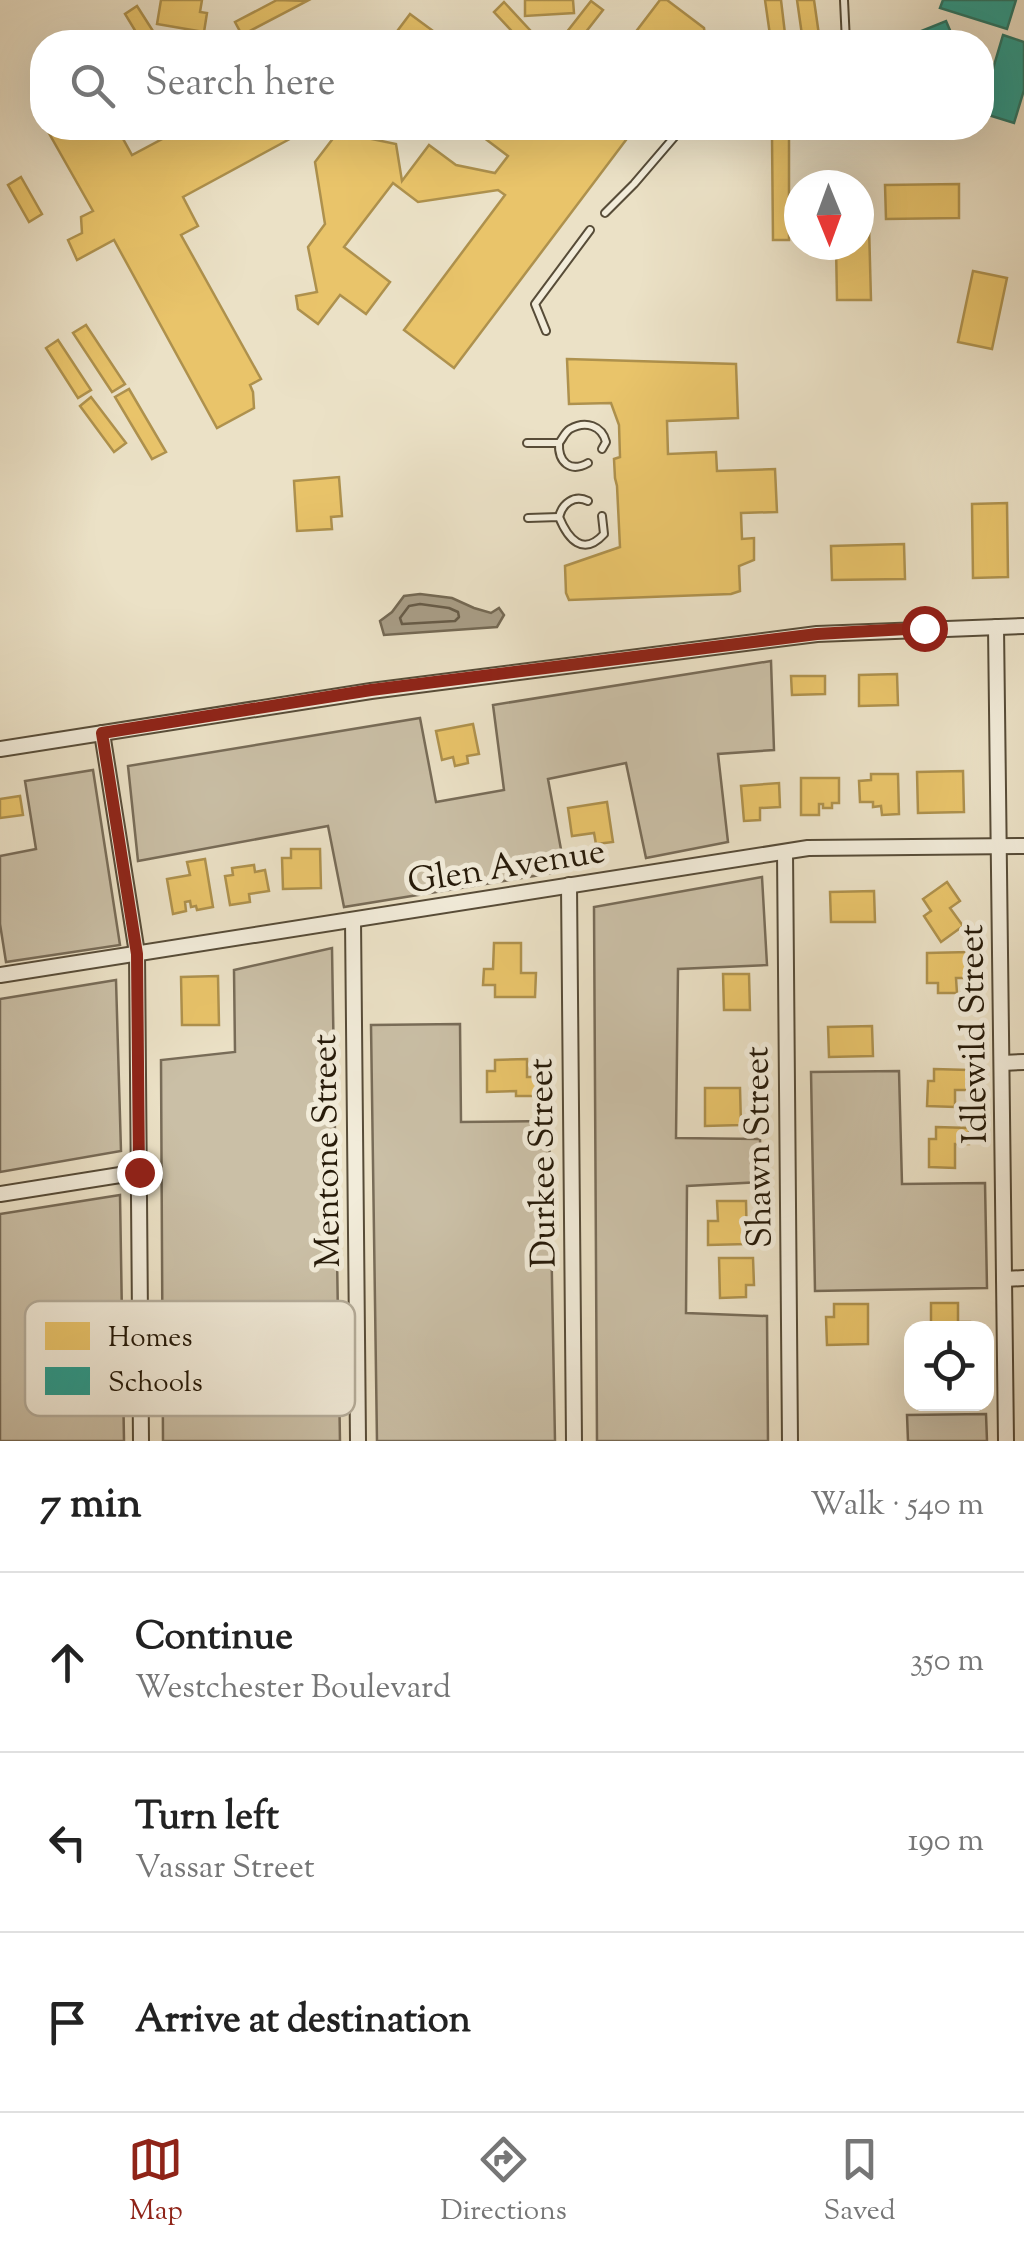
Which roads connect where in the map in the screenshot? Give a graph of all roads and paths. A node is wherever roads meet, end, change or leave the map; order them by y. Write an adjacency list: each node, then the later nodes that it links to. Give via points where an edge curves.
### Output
1 (844, 0): 2 (lane)
2 (846, 30)
3 (672, 140): 4 (lane)
4 (605, 213)
5 (590, 230): 6 (lane, via 535,304)
6 (546, 331)
7 (527, 443): 8 (lane)
8 (558, 443): 9 (lane, via 571,429 595,426 603,432); 10 (lane, via 570,468)
9 (602, 449)
10 (588, 463)
11 (588, 501): 13 (lane, via 568,501)
12 (602, 516): 13 (lane, via 604,534 586,546 565,532)
13 (559, 517): 14 (lane)
14 (528, 518)
15 (1024, 626): 16 (street)
16 (996, 627): 17 (street, via 817,634 371,690); 19 (street, Idlewild Street)
17 (102, 733): 18 (street); 24 (street)
18 (0, 749)
19 (1000, 846): 20 (street, Glen Avenue); 21 (street, Glen Avenue); 26 (street, Idlewild Street)
20 (1024, 846)
21 (785, 852): 22 (street, Glen Avenue); 37 (street, Shawn Street)
22 (568, 886): 23 (street, Glen Avenue); 36 (street, Durkee Street)
23 (353, 920): 24 (street, Glen Avenue); 35 (street, Mentone Street)
24 (137, 954): 25 (street, Glen Avenue); 28 (street)
25 (0, 975)
26 (1002, 1062): 27 (street); 30 (street, Idlewild Street)
27 (1024, 1062)
28 (139, 1172): 29 (street); 32 (street)
29 (0, 1194)
30 (1004, 1278): 31 (street); 38 (street, Idlewild Street)
31 (1024, 1278)
32 (140, 1301)
33 (141, 1416): 34 (street)
34 (141, 1441)
35 (358, 1441)
36 (574, 1441)
37 (790, 1441)
38 (1006, 1441)

